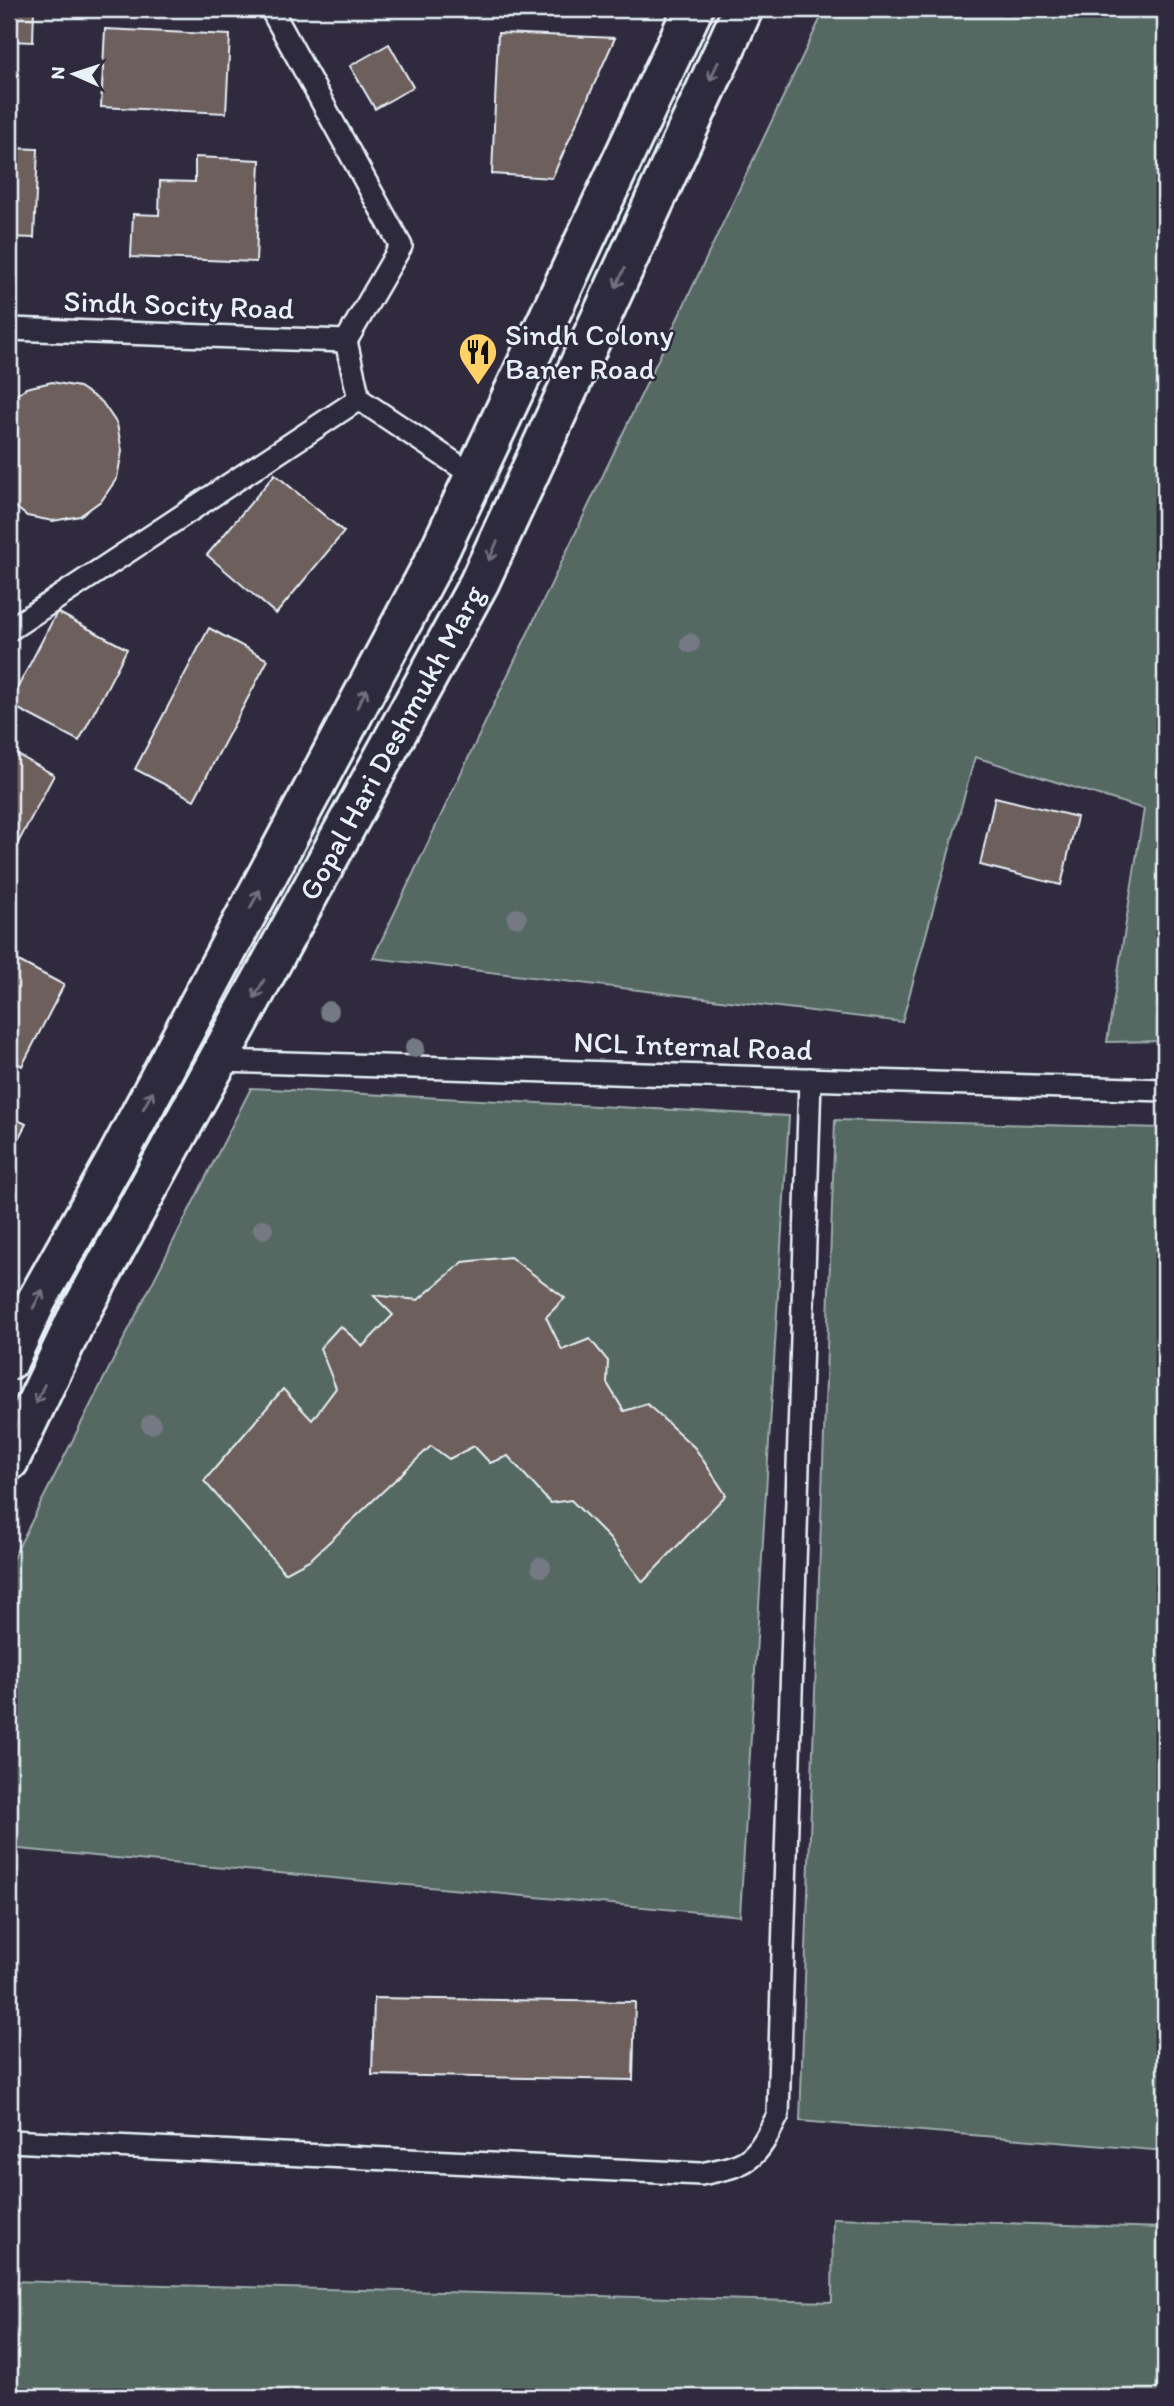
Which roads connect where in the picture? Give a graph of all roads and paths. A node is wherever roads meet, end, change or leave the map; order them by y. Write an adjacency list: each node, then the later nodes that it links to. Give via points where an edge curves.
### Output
1 (271, 9): 5 (lane, via 401,246)
2 (693, 9): 7 (main road, Gopal Hari Deshmukh Marg)
3 (743, 9): 8 (main road, Gopal Hari Deshmukh Marg, one-way to 8)
4 (9, 329): 5 (lane, Sindh Socity Road)
5 (346, 341): 6 (lane)
6 (359, 399): 7 (lane); 9 (lane)
7 (474, 476): 8 (main road); 13 (main road, Gopal Hari Deshmukh Marg, one-way to 7, via 435,559)
8 (514, 504): 10 (main road, Gopal Hari Deshmukh Marg, one-way to 10, via 479,583)
9 (9, 630)
10 (220, 1061): 11 (lane, NCL Internal Road); 14 (main road, Gopal Hari Deshmukh Marg, one-way to 14, via 76,1320)
11 (810, 1079): 12 (lane, NCL Internal Road); 15 (lane, via 778,2115 748,2163 701,2174)
12 (1165, 1090)
13 (9, 1360)
14 (9, 1461)
15 (9, 2141)

